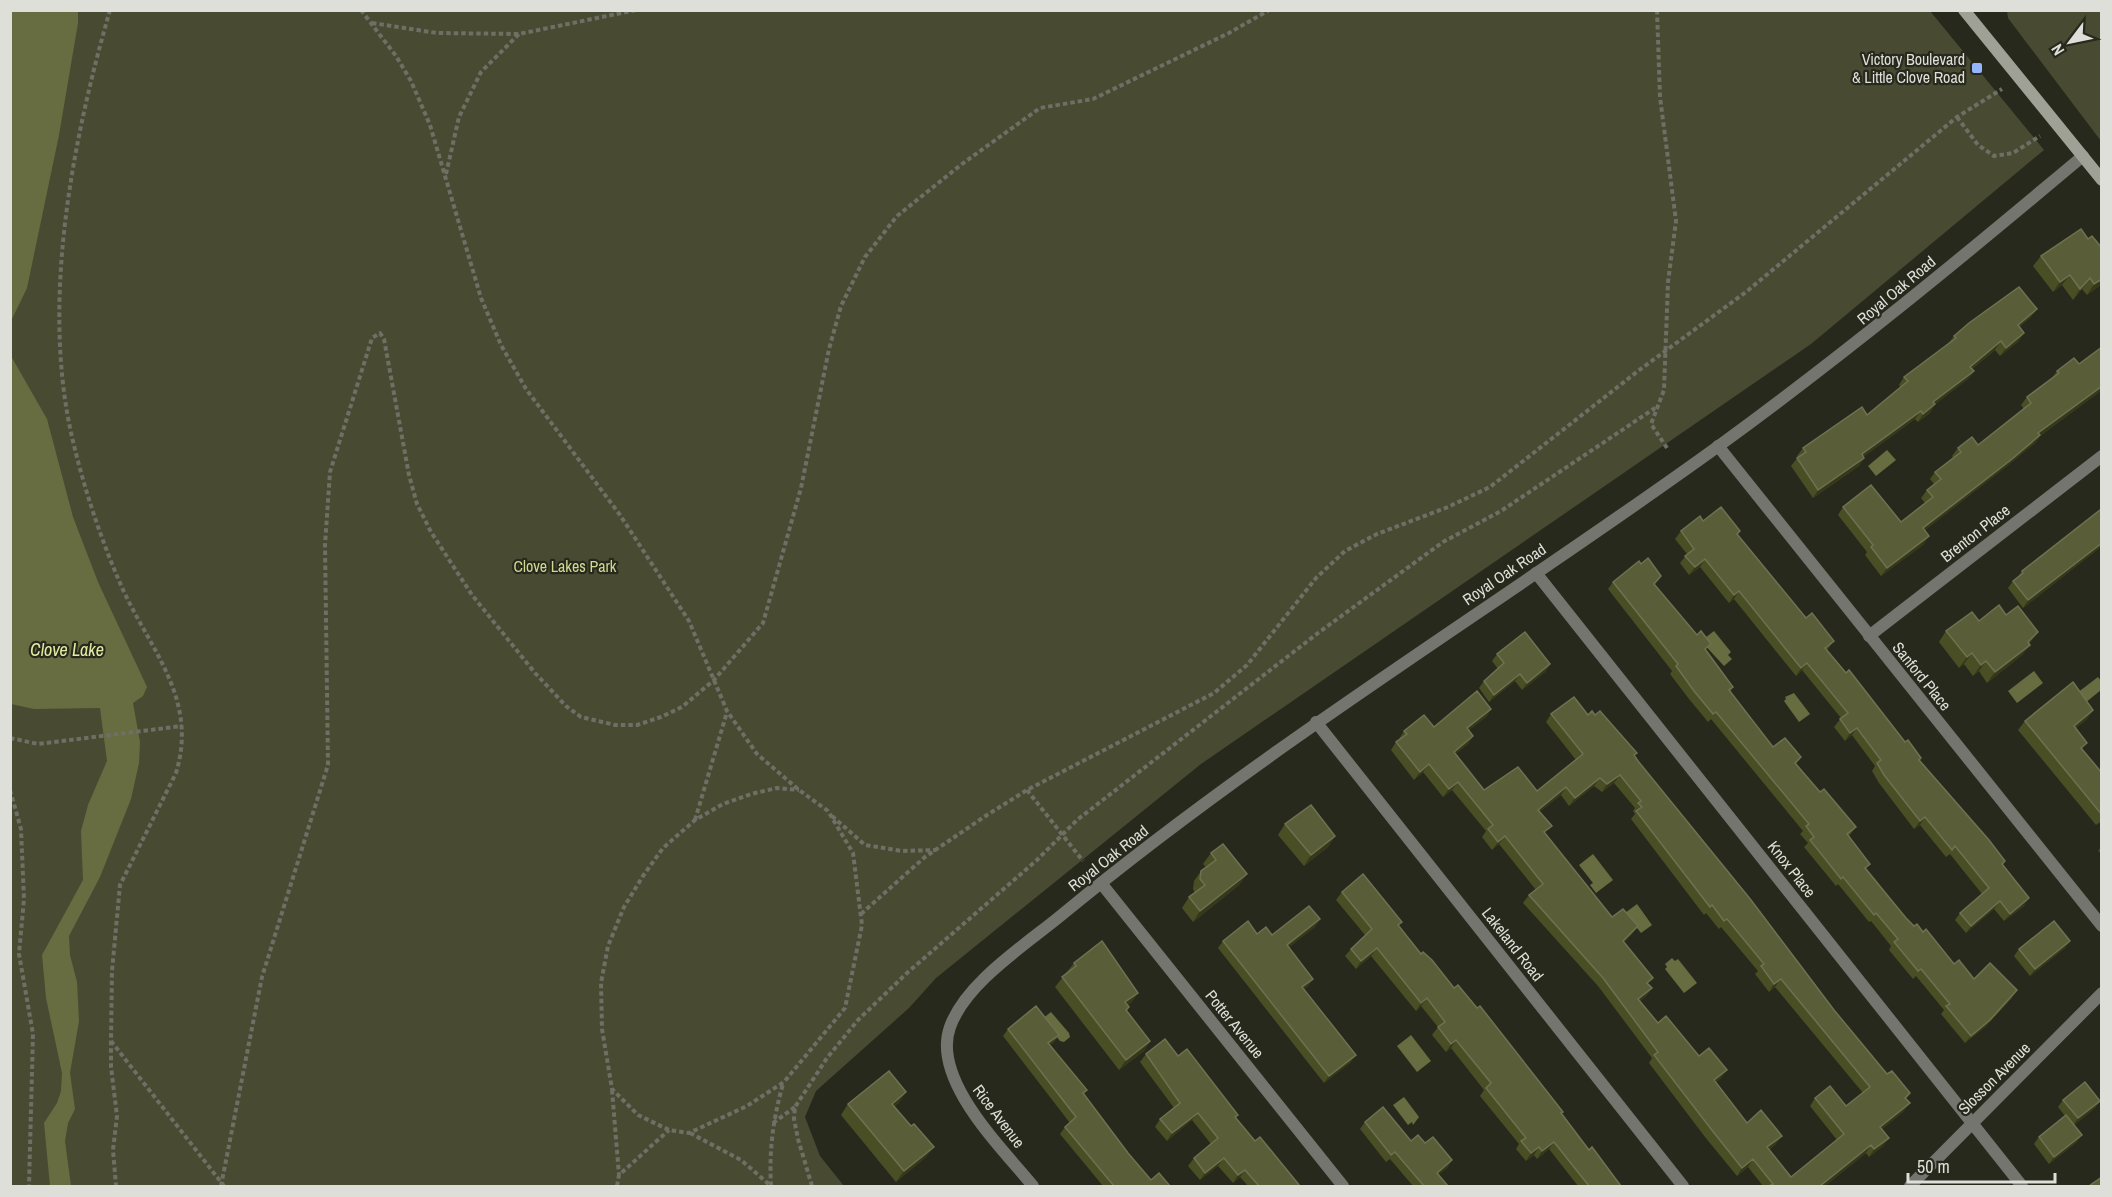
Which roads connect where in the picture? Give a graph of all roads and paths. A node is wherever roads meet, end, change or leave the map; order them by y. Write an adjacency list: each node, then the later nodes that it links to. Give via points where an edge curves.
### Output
1 (110, 10): 25 (path, via 91,75 64,238 58,310 63,387 72,437 103,539 125,593 173,683)
2 (361, 10): 7 (path)
3 (636, 10): 8 (path)
4 (1269, 10): 22 (path, via 1093,99 1040,108 897,216 865,257 840,306 801,488 764,623)
5 (1657, 10): 15 (path, via 1660,97 1676,221)
6 (1964, 10): 12 (main road)
7 (372, 23): 8 (path, via 437,33); 13 (path, via 411,81)
8 (519, 34): 13 (path, via 481,72 459,117)
9 (2002, 89): 10 (path)
10 (1957, 117): 11 (path, via 1978,145 1994,156 2013,153); 15 (path, via 1754,285)
11 (2040, 136)
12 (2083, 156): 14 (main road); 17 (street, Royal Oak Road, via 1862,339)
13 (446, 175): 22 (path, via 481,298 501,345 526,389 620,515 689,621)
14 (2102, 180)
15 (1665, 351): 16 (path, via 1664,390); 29 (path, via 1490,487 1345,551 1316,578 1247,665 1214,693)
16 (1655, 408): 18 (path, via 1651,424); 32 (path, via 1501,511 1443,542 1391,578)
17 (1718, 446): 20 (street, Royal Oak Road); 21 (street, Sanford Place)
18 (1667, 448)
19 (2102, 456): 21 (street, Brenton Place)
20 (1536, 573): 24 (street, Royal Oak Road); 44 (street, Knox Place)
21 (1869, 636): 37 (street, Sanford Place)
22 (714, 680): 23 (path); 49 (path, via 682,706 637,725 594,722 566,706 501,634 431,532 409,475 384,339 380,333 372,338 330,472 325,545 328,765 262,977)
23 (727, 711): 28 (path, via 757,754); 31 (path)
24 (1316, 722): 35 (street, Royal Oak Road); 57 (street, Lakeland Road)
25 (182, 726): 26 (path, via 38,744); 40 (path, via 182,755 176,774 120,885 112,971)
26 (10, 738)
27 (10, 790): 50 (path, via 21,829 24,899 19,954 33,1034)
28 (799, 790): 30 (path); 31 (path, via 777,788 751,794)
29 (1027, 790): 32 (path); 33 (path)
30 (830, 814): 33 (path, via 865,845); 36 (path, via 853,854)
31 (696, 820): 42 (path, via 663,848 643,876 624,907 608,946 601,983 602,1029)
32 (1061, 833): 34 (path); 43 (path, via 1037,860 858,1020)
33 (937, 850): 36 (path)
34 (1083, 861)
35 (1101, 883): 39 (street, Royal Oak Road, via 965,998); 56 (street, Potter Avenue)
36 (860, 914): 41 (path, via 862,925 845,1008)
37 (2102, 926)
38 (2102, 993): 44 (street, Slosson Avenue)
39 (951, 1024): 55 (street, Rice Avenue, via 947,1049 953,1079 965,1101)
40 (111, 1041): 49 (path); 51 (path, via 117,1116 112,1150)
41 (784, 1082): 45 (path); 47 (path, via 747,1106)
42 (612, 1089): 46 (path, via 638,1115); 48 (path)
43 (795, 1107): 45 (path); 54 (path, via 794,1119)
44 (1972, 1123): 58 (street, Slosson Avenue); 59 (street, Knox Place)
45 (772, 1124): 53 (path)
46 (669, 1131): 47 (path); 48 (path)
47 (689, 1133): 53 (path, via 741,1160)
48 (619, 1175): 52 (path)
49 (222, 1185)
50 (29, 1186)
51 (116, 1186)
52 (617, 1186)
53 (771, 1186)
54 (812, 1186)
55 (1034, 1186)
56 (1343, 1186)
57 (1683, 1186)
58 (1910, 1186)
59 (2022, 1186)

